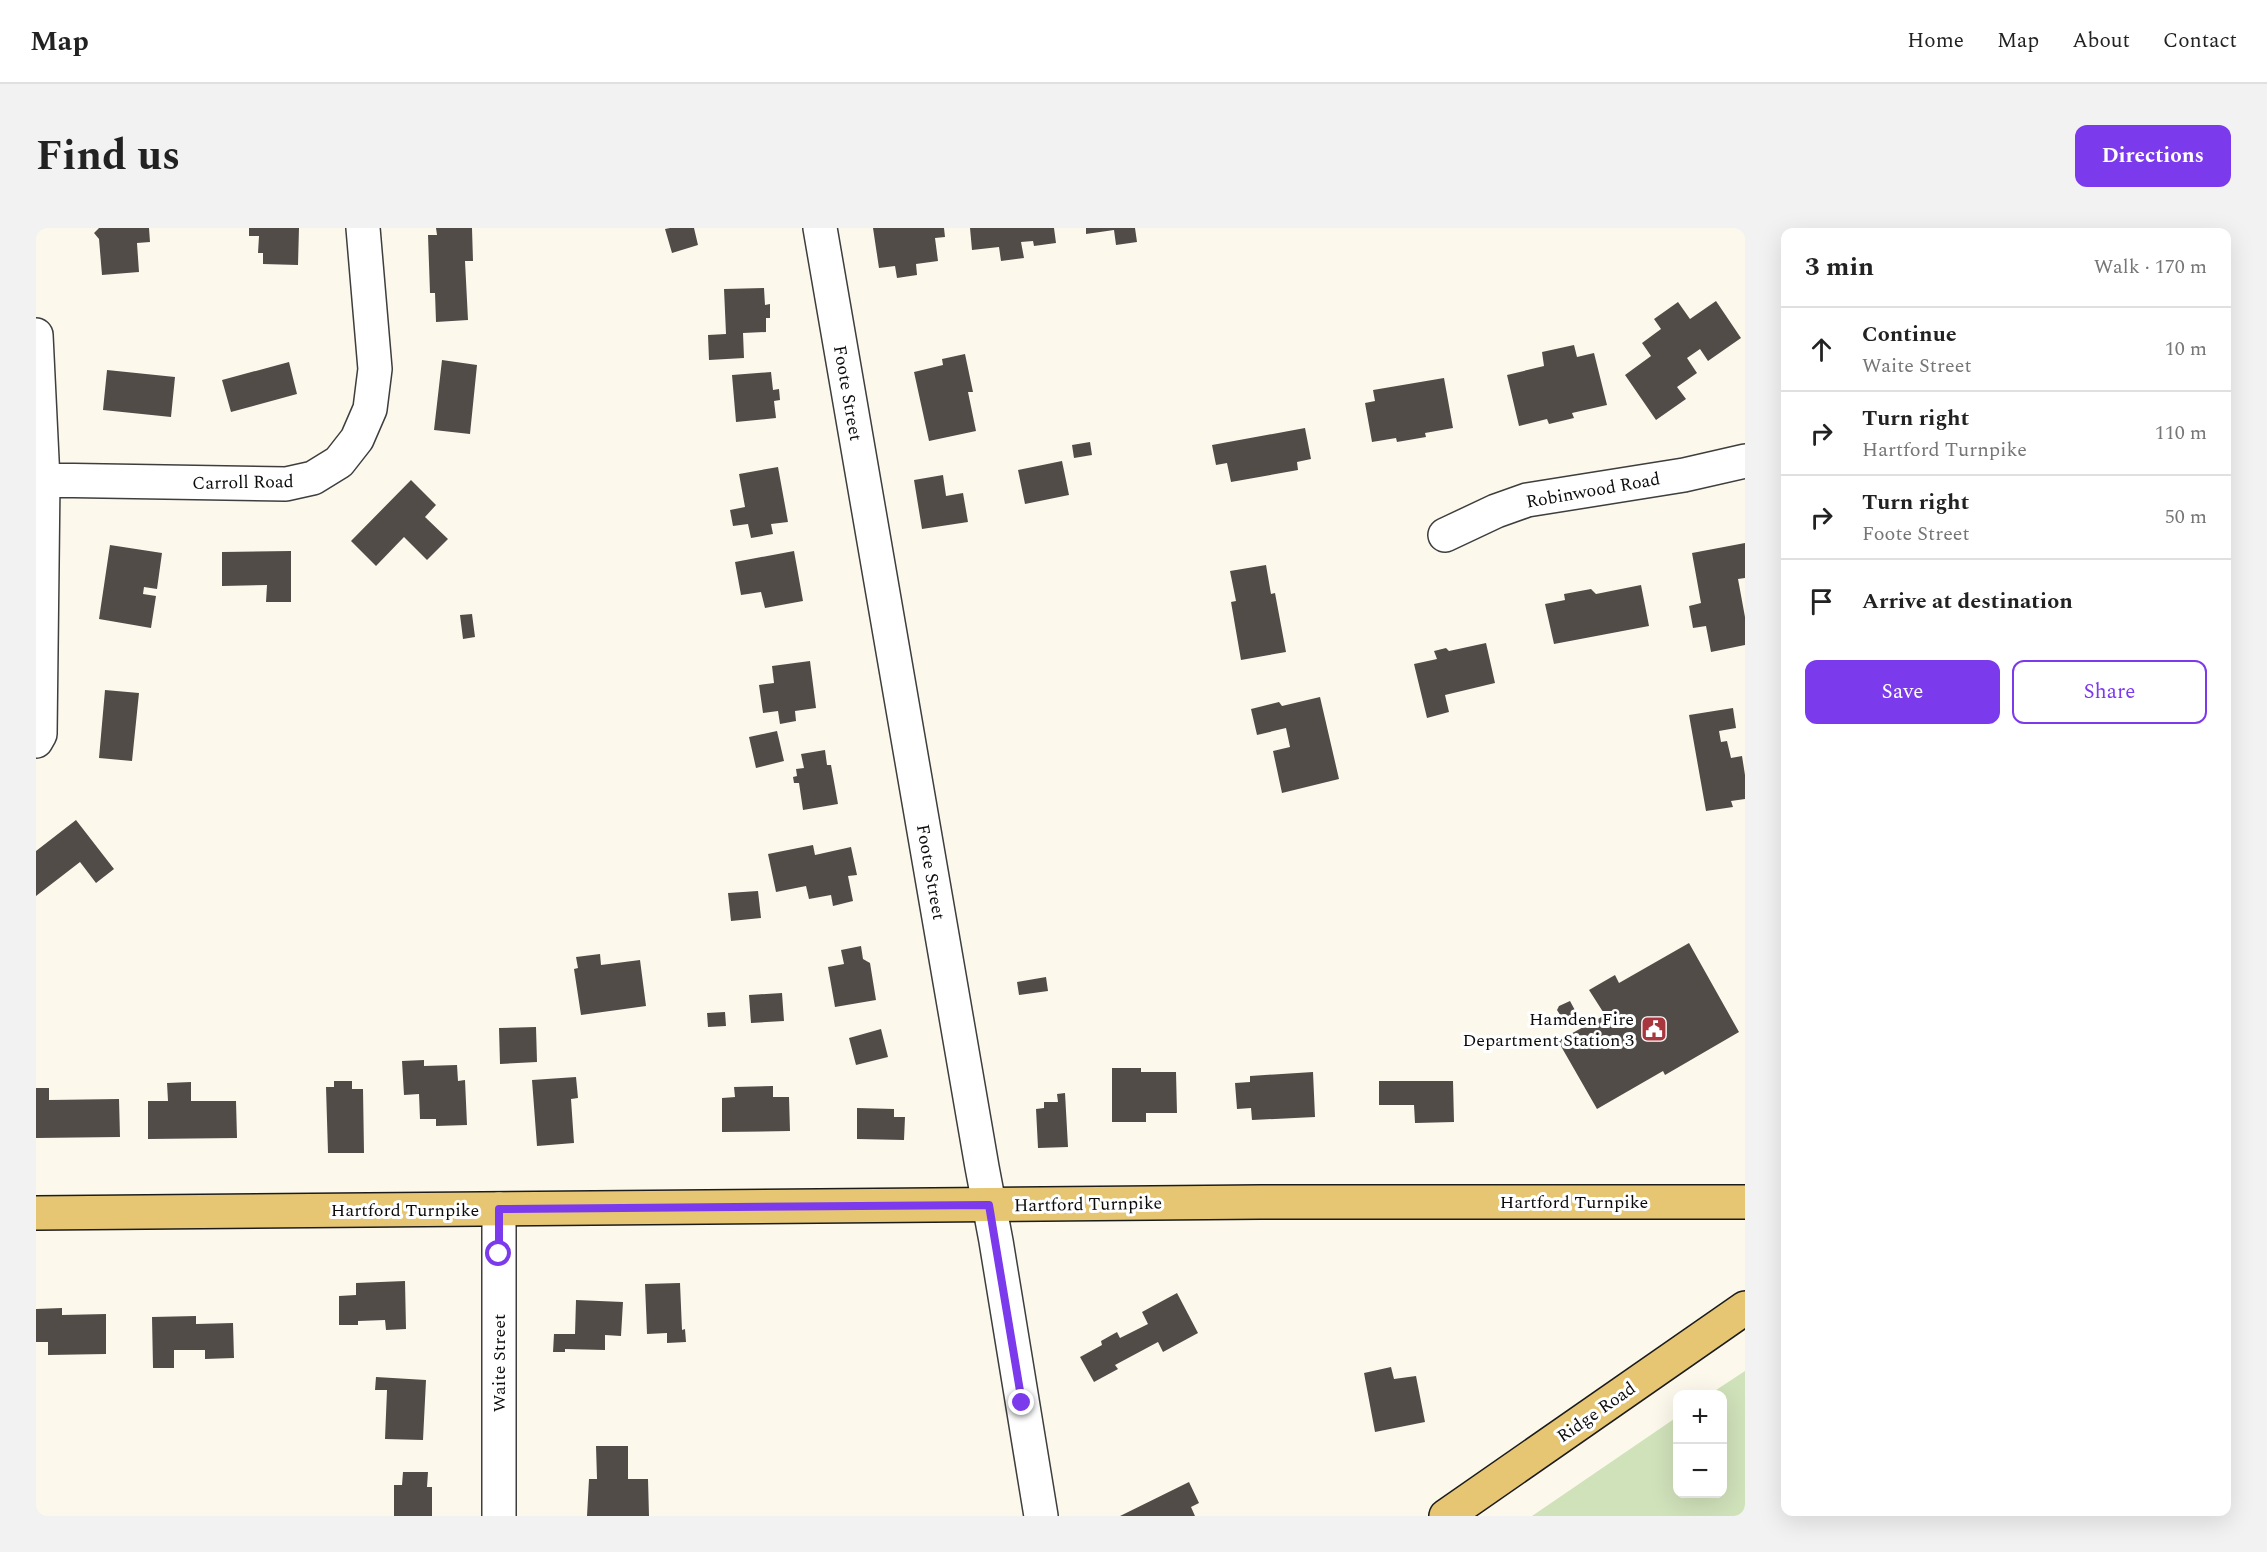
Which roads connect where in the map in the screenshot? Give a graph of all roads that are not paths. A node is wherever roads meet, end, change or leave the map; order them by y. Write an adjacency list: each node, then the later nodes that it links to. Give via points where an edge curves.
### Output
1 (363, 228): 5 (street, Carroll Road, via 375,369 370,409 357,439 339,462 313,478 286,484)
2 (820, 228): 9 (street, Foote Street)
3 (36, 335): 5 (street)
4 (1745, 461): 6 (street, Robinwood Road, via 1684,475 1527,500)
5 (43, 480): 7 (street, via 40,734)
6 (1445, 534)
7 (36, 741)
8 (1745, 1202): 9 (main road, Hartford Turnpike)
9 (989, 1205): 10 (main road, Hartford Turnpike); 14 (street, Foote Street)
10 (499, 1209): 11 (main road, Hartford Turnpike); 13 (street, Waite Street)
11 (36, 1213)
12 (1745, 1308): 15 (main road, Ridge Road)
13 (500, 1516)
14 (1041, 1516)
15 (1446, 1516)

